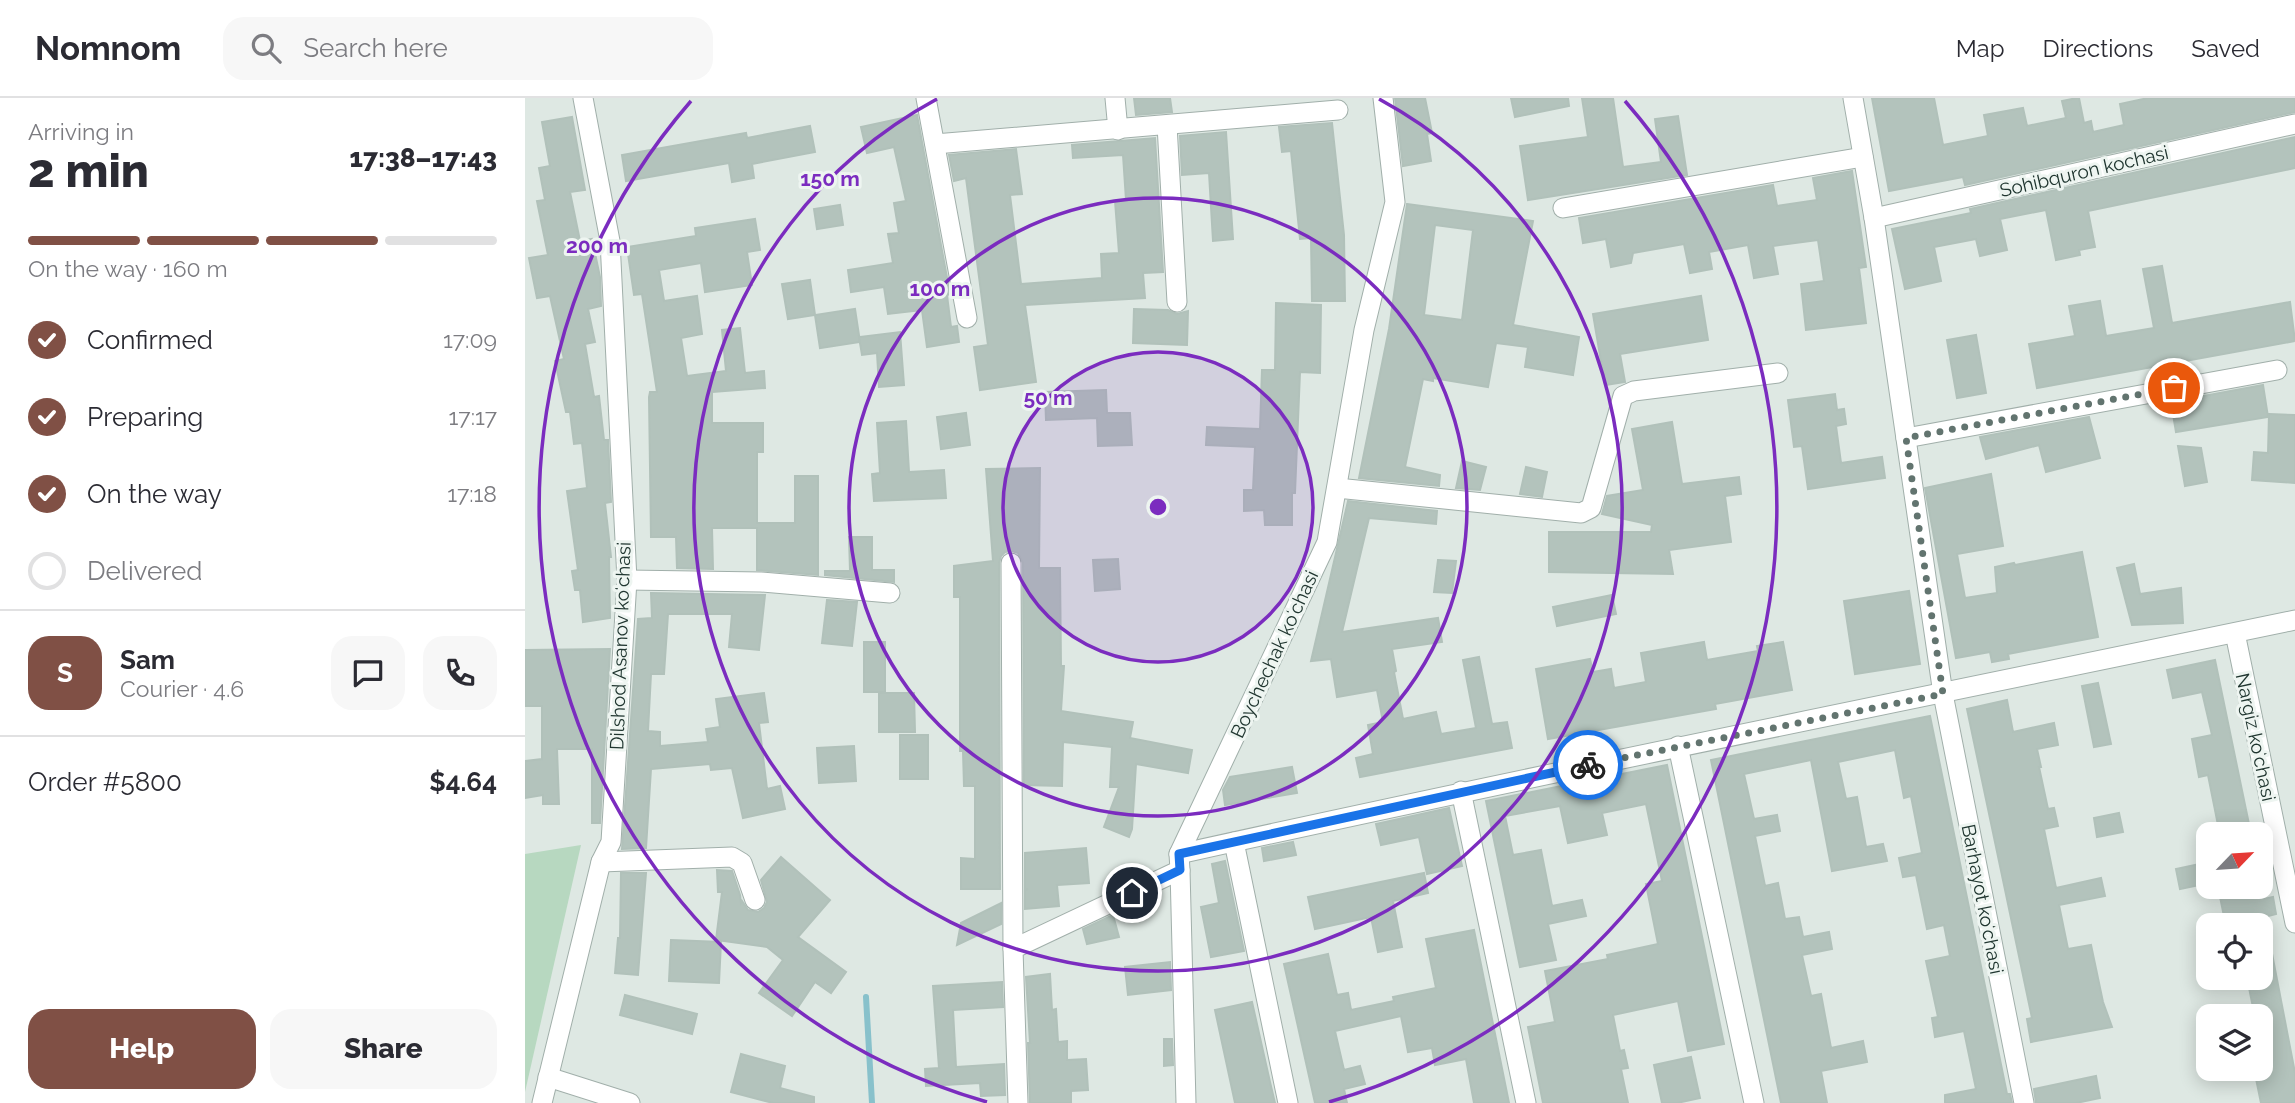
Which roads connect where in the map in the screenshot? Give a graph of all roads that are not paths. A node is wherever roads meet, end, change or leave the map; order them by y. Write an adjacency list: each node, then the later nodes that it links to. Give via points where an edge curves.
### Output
1 (583, 98): 21 (street, Dilshod Asanov koʻchasi, via 610,241)
2 (926, 98): 10 (street)
3 (1115, 98): 9 (street)
4 (1383, 98): 19 (street, Boychechak koʻchasi, via 1395,202 1364,330)
5 (1853, 98): 11 (street, Barhayot koʻchasi)
6 (1338, 110): 8 (street)
7 (2295, 124): 13 (street, Sohibquron kochasi)
8 (1167, 125): 9 (street); 14 (street)
9 (1118, 130): 10 (street)
10 (935, 144): 15 (street)
11 (1863, 157): 12 (street); 13 (street, Barhayot koʻchasi)
12 (1563, 208)
13 (1874, 218): 18 (street, Barhayot koʻchasi)
14 (1177, 302)
15 (967, 318)
16 (2277, 370): 18 (street)
17 (1779, 373): 19 (street, via 1623,396 1591,508 1581,513)
18 (1906, 438): 25 (street, Barhayot koʻchasi)
19 (1337, 488): 30 (street, Boychechak koʻchasi, via 1328,542)
20 (1011, 563): 33 (street)
21 (627, 580): 22 (street, via 761,582); 29 (street, Dilshod Asanov koʻchasi, via 611,842)
22 (890, 593)
23 (2295, 620): 24 (street)
24 (2235, 633): 25 (street); 32 (street, Nargiz koʻchasi)
25 (1943, 694): 26 (street); 42 (street, Barhayot koʻchasi)
26 (1678, 746): 27 (street); 41 (street)
27 (1461, 792): 28 (street); 40 (street)
28 (1234, 842): 30 (street); 39 (street)
29 (601, 862): 31 (street, via 732,857 742,863); 34 (street, Dilshod Asanov koʻchasi)
30 (1179, 862): 33 (street); 38 (street)
31 (755, 900)
32 (2295, 923)
33 (1013, 949): 37 (street)
34 (548, 1077): 35 (street, Dilshod Asanov koʻchasi); 36 (street)
35 (542, 1103)
36 (630, 1103)
37 (1019, 1103)
38 (1186, 1103)
39 (1288, 1103)
40 (1526, 1103)
41 (1754, 1103)
42 (2024, 1103)

